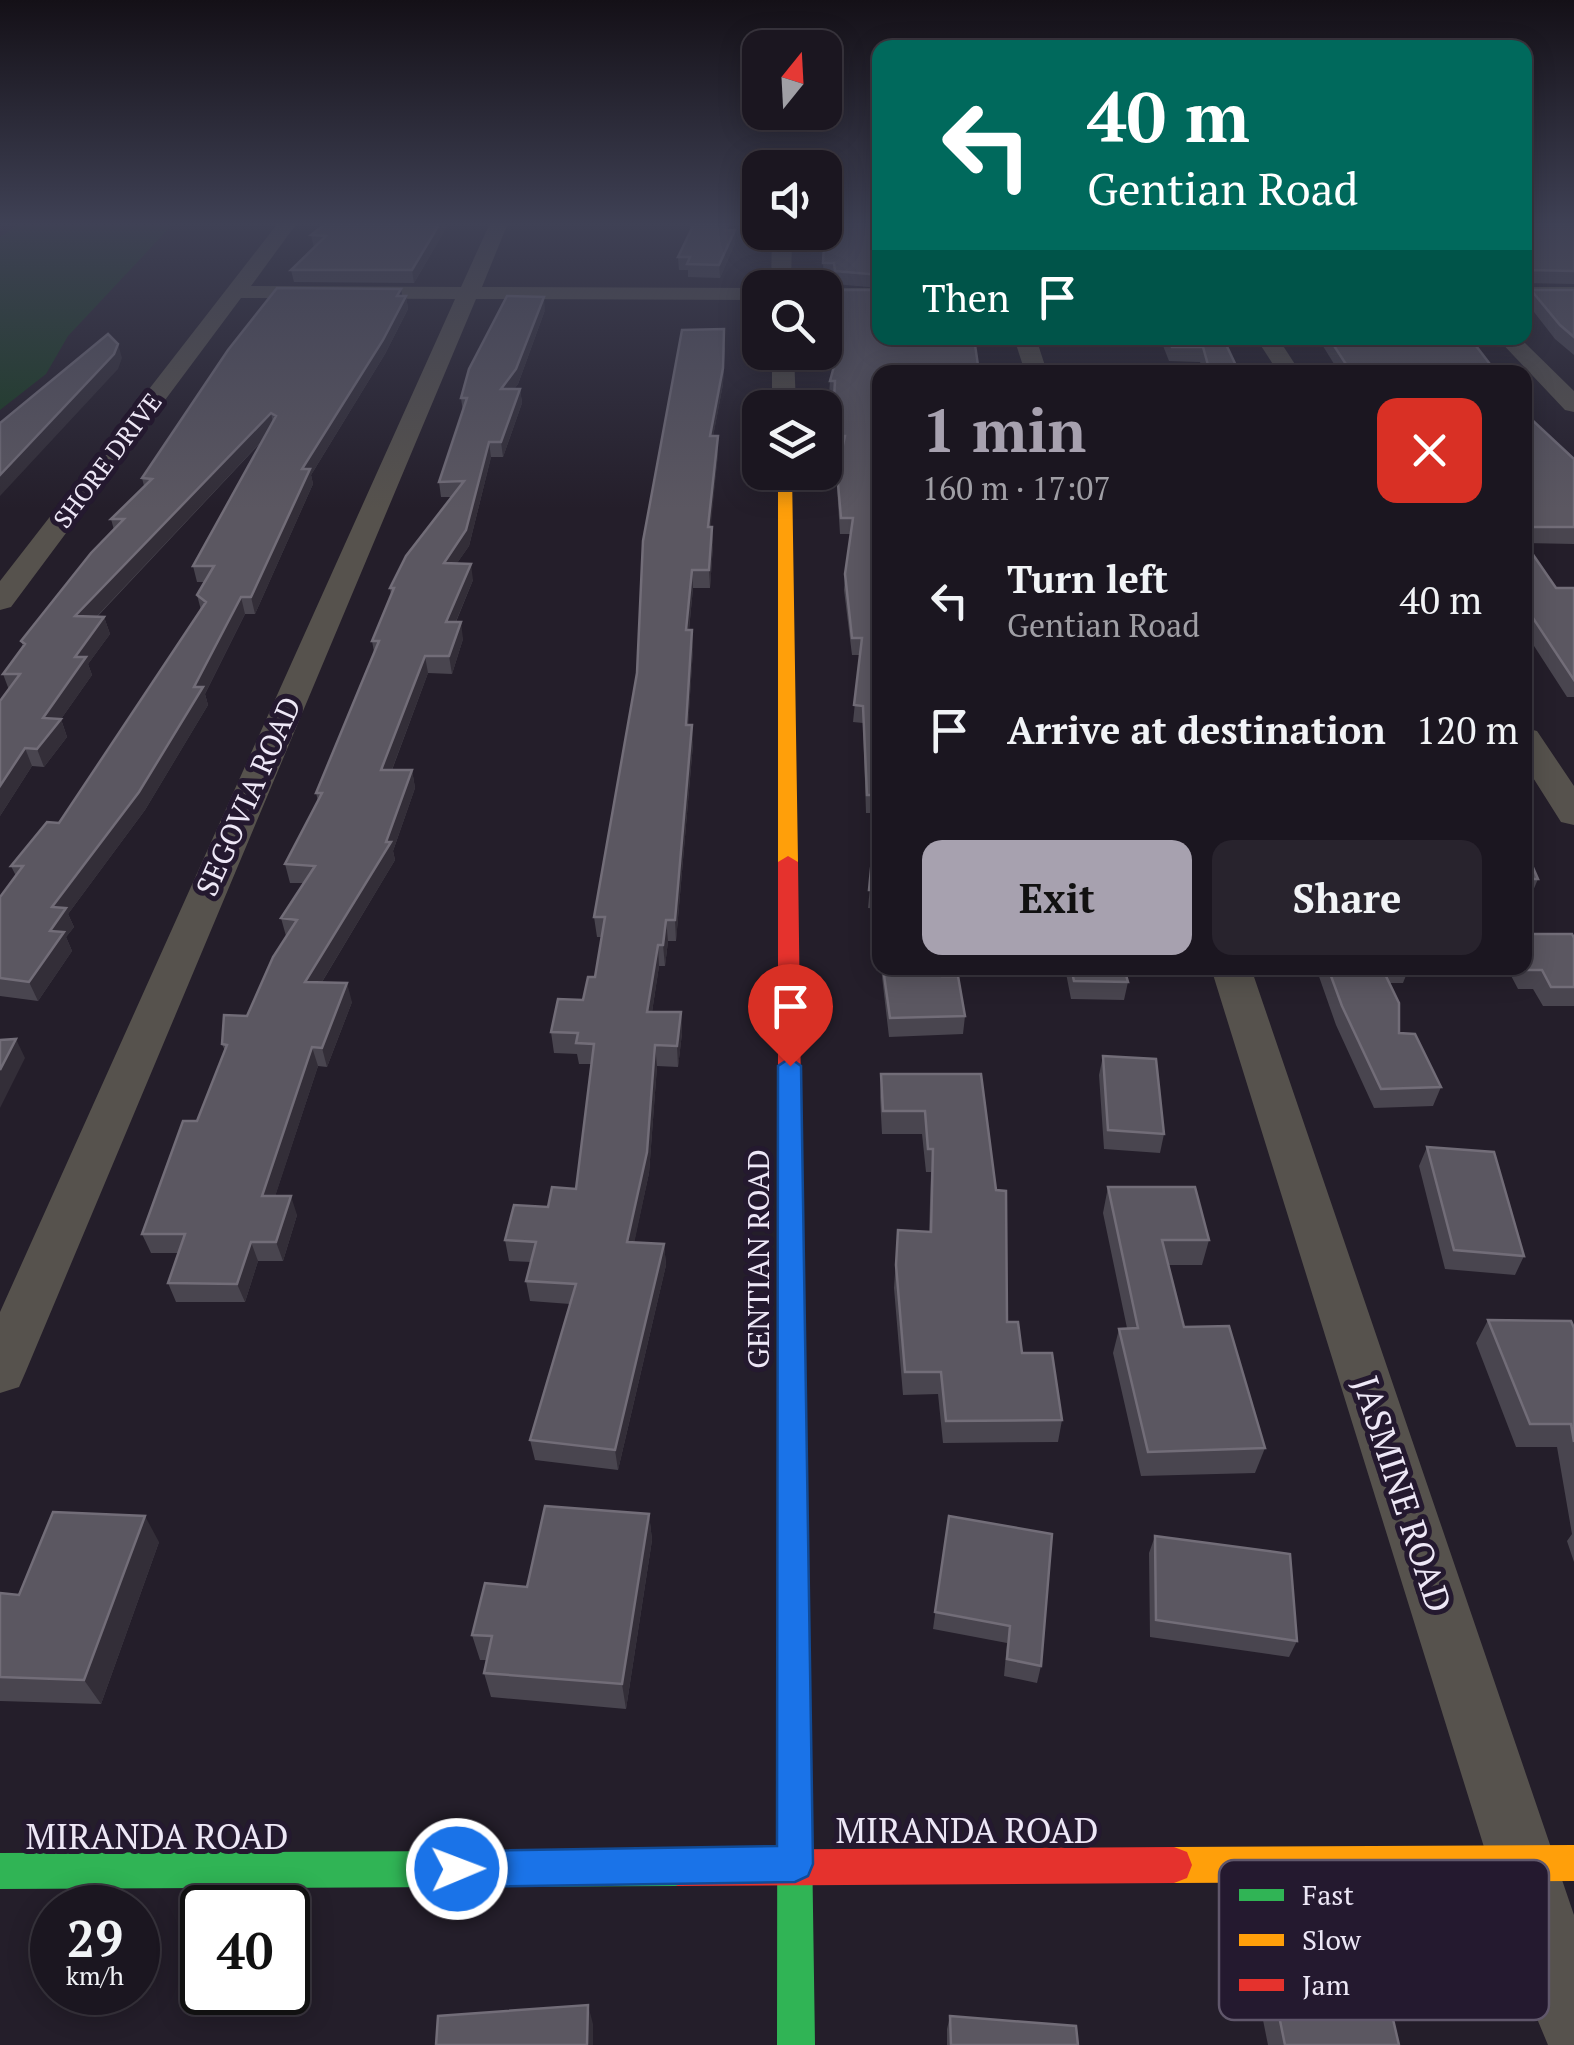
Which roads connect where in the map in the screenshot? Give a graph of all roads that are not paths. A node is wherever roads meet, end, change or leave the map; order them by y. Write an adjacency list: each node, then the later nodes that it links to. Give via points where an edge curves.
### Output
1 (215, 318): 6 (street, SHORE DRIVE)
2 (456, 318): 10 (street, SEGOVIA ROAD)
3 (1515, 345): 4 (street)
4 (1574, 405)
5 (784, 490): 12 (street, GENTIAN ROAD)
6 (0, 601)
7 (1532, 749): 8 (street)
8 (1574, 814)
9 (1232, 975): 11 (street, JASMINE ROAD)
10 (0, 1370)
11 (1548, 1860)
12 (795, 1864): 13 (street, MIRANDA ROAD); 15 (street, MIRANDA ROAD); 17 (street, GENTIAN ROAD)
13 (1219, 1864)
14 (1549, 1864): 16 (street, JASMINE ROAD)
15 (0, 1871)
16 (1574, 2021)
17 (796, 2045)

